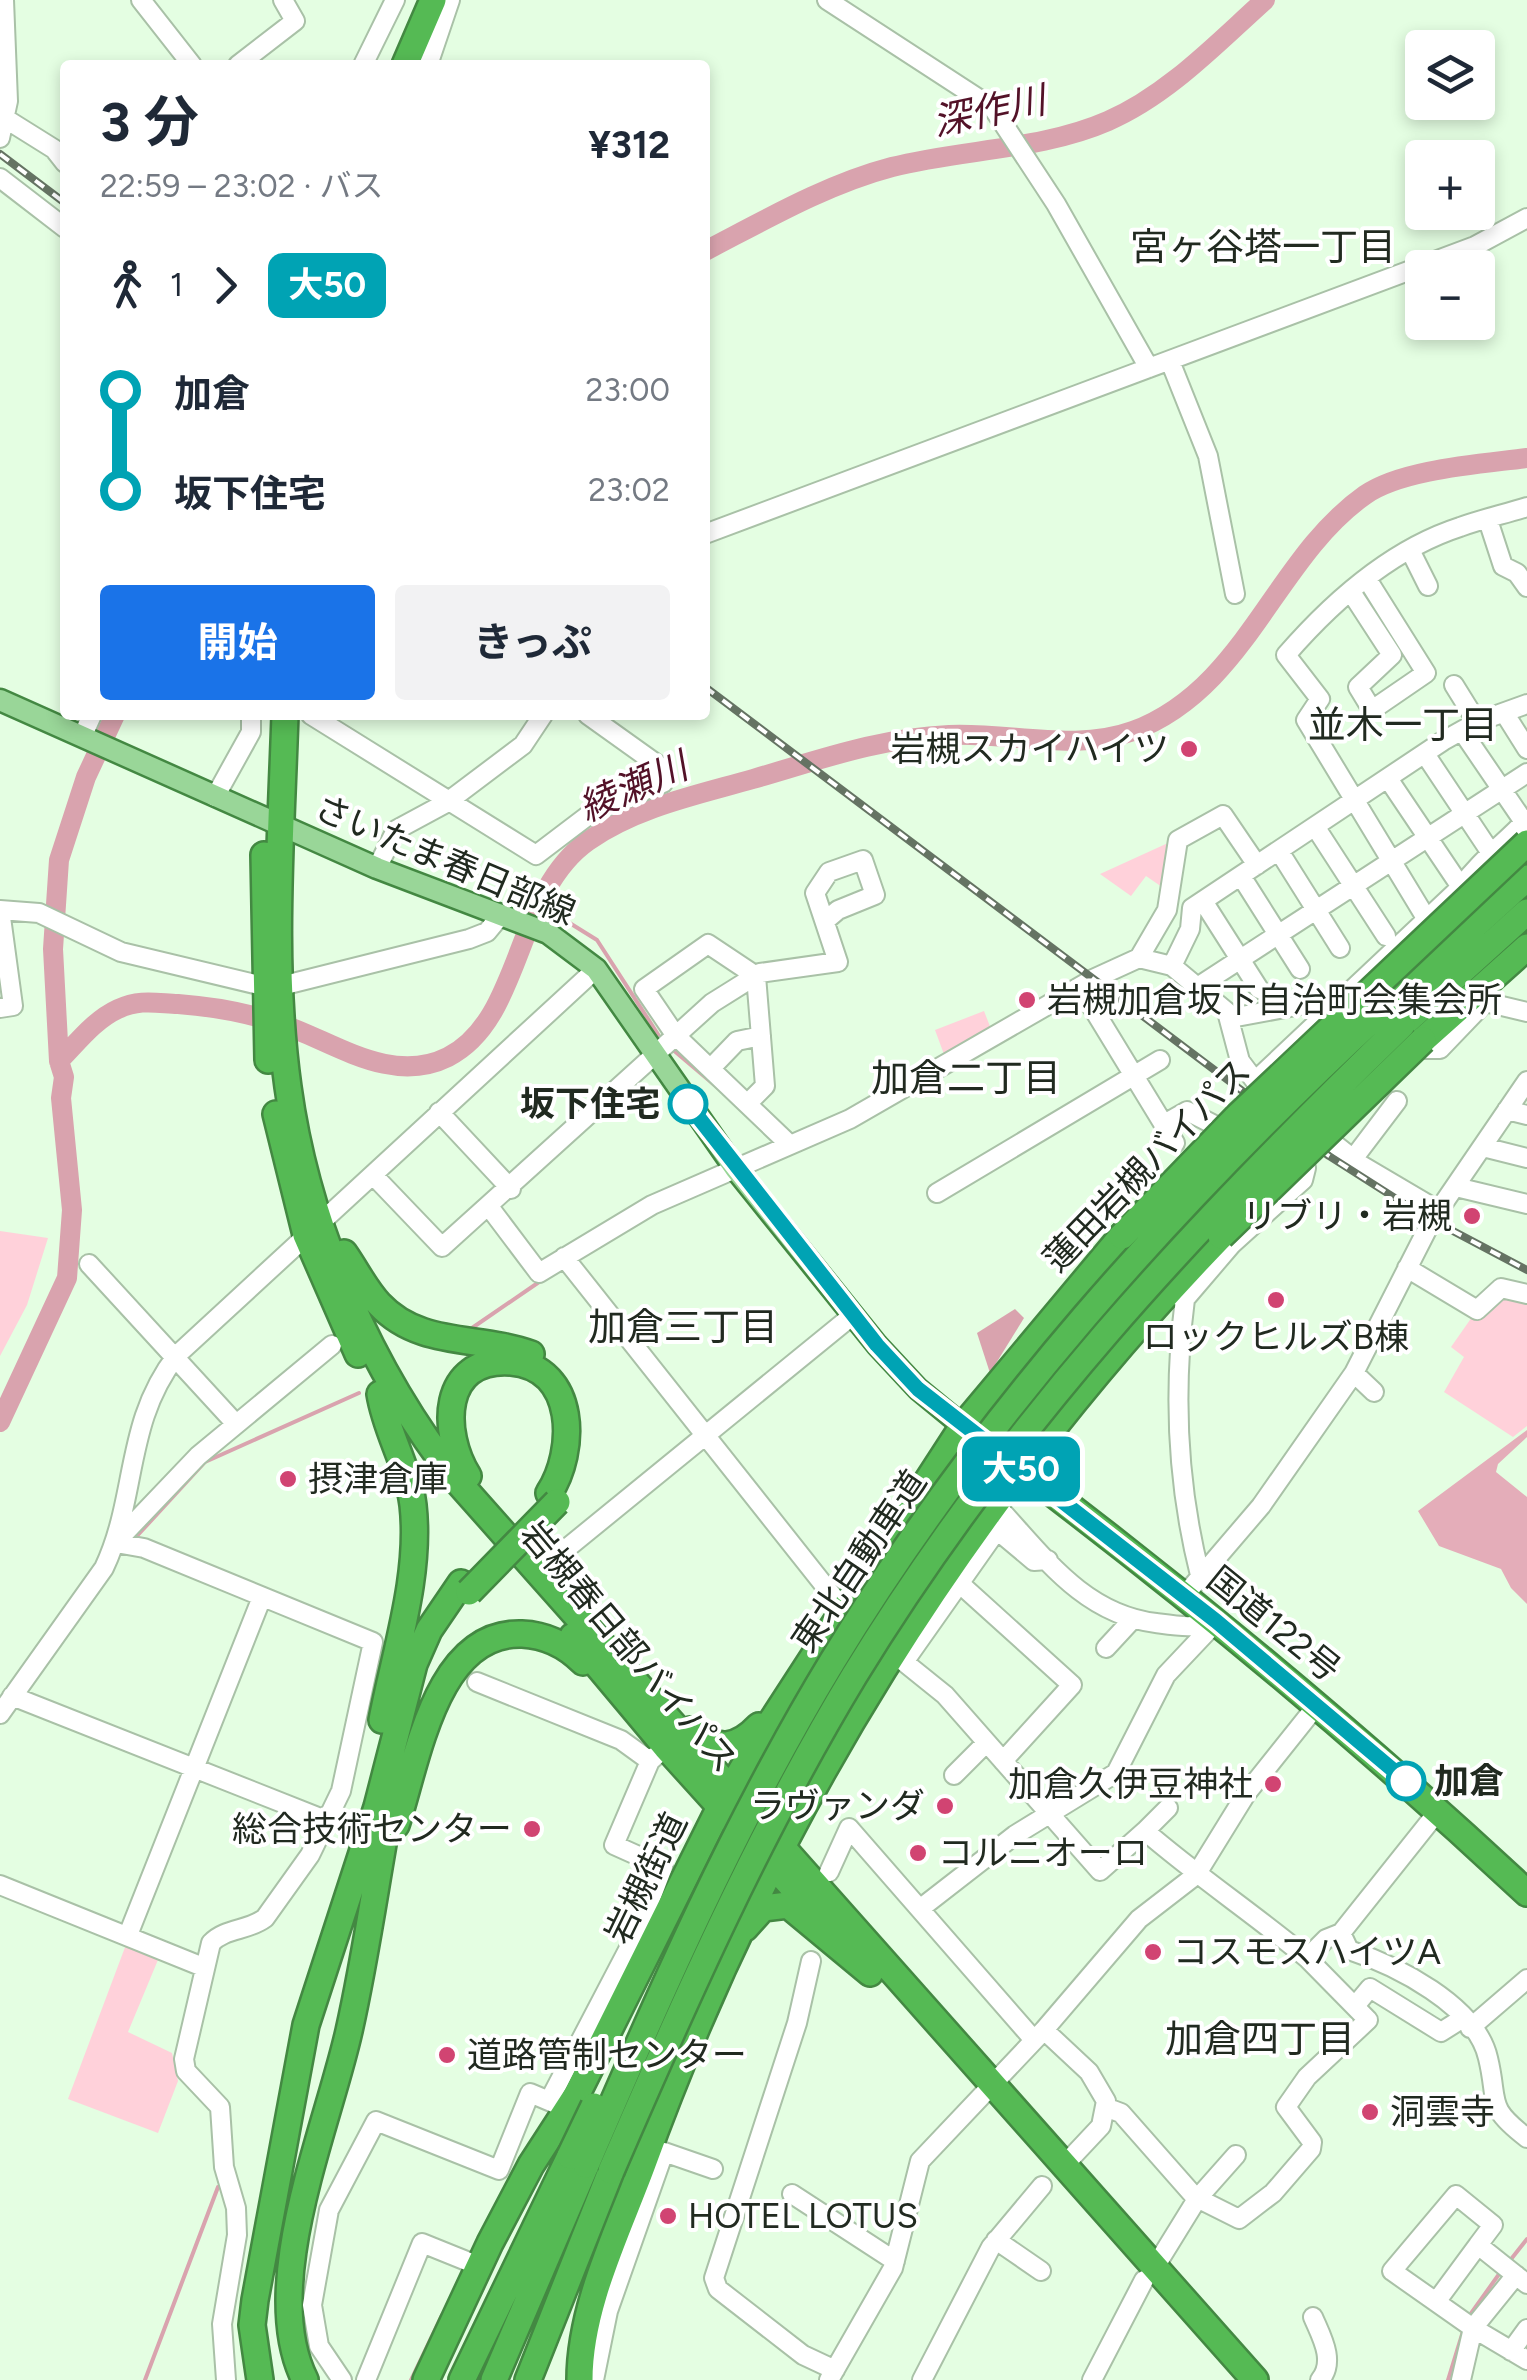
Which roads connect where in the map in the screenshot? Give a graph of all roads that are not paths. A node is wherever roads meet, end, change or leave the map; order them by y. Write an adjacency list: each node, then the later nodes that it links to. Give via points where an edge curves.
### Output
1 (4, 0): 15 (street)
2 (141, 0): 9 (street)
3 (283, 0): 10 (street, via 296,21)
4 (395, 0): 11 (street)
5 (416, 0): 12 (highway)
6 (432, 0): 13 (highway)
7 (450, 0): 14 (street)
8 (827, 0): 22 (street, via 993,108)
9 (188, 60)
10 (245, 60)
11 (365, 60)
12 (392, 60)
13 (407, 60)
14 (430, 60)
15 (5, 105): 16 (street); 17 (street)
16 (0, 138)
17 (60, 157)
18 (0, 178): 20 (street)
19 (1527, 218): 21 (street, via 1475,246)
20 (60, 224)
21 (1170, 361): 22 (street); 31 (street, via 1208,456)
22 (1149, 368): 25 (street)
23 (1527, 507): 24 (street)
24 (1488, 520): 26 (street); 29 (street, via 1503,566)
25 (710, 532)
26 (1410, 550): 27 (street); 28 (street)
27 (1367, 579): 30 (street); 30 (street, via 1426,673 1372,710 1358,687 1392,655)
28 (1428, 586)
29 (1527, 587)
30 (1351, 592): 51 (street, via 1323,612 1286,655 1320,699 1306,720)
31 (1235, 594)
32 (1454, 685): 43 (street)
33 (0, 700): 44 (main road, さいたま春日部線)
34 (1527, 704): 35 (street)
35 (1504, 714): 43 (street); 45 (street)
36 (90, 720): 44 (street)
37 (251, 720): 50 (street, via 251,732)
38 (270, 720): 54 (highway)
39 (284, 720): 54 (highway)
40 (319, 720): 52 (street)
41 (540, 720): 52 (street, via 522,745)
42 (595, 720): 52 (street, via 658,765 663,783 594,811 536,856)
43 (1470, 726): 46 (street); 49 (street)
44 (85, 736): 50 (main road, さいたま春日部線)
45 (1527, 749)
46 (1425, 754): 48 (street); 53 (street)
47 (1527, 774): 49 (street)
48 (1389, 780): 51 (street); 57 (street)
49 (1502, 790): 53 (street); 56 (street)
50 (215, 796): 54 (main road, さいたま春日部線)
51 (1356, 803): 55 (street); 60 (street)
52 (446, 804): 61 (street, via 396,830)
53 (1464, 814): 57 (street); 59 (street)
54 (273, 823): 61 (main road, さいたま春日部線); 86 (highway, 岩槻春日部バイパス)
55 (1316, 828): 58 (street); 64 (street)
56 (1526, 828): 59 (street); 131 (highway, 蓮田岩槻バイパス, bridge, via 1122,1236)
57 (1428, 838): 60 (street); 65 (street)
58 (1278, 852): 62 (street); 68 (street)
59 (1491, 853): 65 (street)
60 (1391, 862): 64 (street); 70 (street)
61 (377, 868): 71 (main road, さいたま春日部線)
62 (1249, 870): 66 (street); 73 (street); 77 (street, via 1223,814 1178,840 1167,910)
63 (1527, 878): 91 (highway, 東北自動車道)
64 (1354, 886): 68 (street); 74 (street)
65 (1461, 887): 88 (street)
66 (1203, 900): 78 (street); 79 (street, via 1192,908)
67 (0, 910): 86 (street, via 38,913 135,956); 87 (street, via 13,1006)
68 (1316, 910): 73 (street); 76 (street)
69 (1527, 912): 91 (highway, 東北自動車道)
70 (1423, 913)
71 (508, 918): 80 (main road, さいたま春日部線, via 548,933); 86 (street, via 469,939)
72 (825, 922): 82 (street, via 838,962)
73 (1278, 935): 78 (street); 81 (street)
74 (1386, 936)
75 (1527, 947): 91 (highway)
76 (1340, 948)
77 (1139, 958): 79 (street); 84 (street)
78 (1240, 960): 83 (street); 85 (street)
79 (1172, 966): 83 (street)
80 (596, 969): 93 (main road, さいたま春日部線); 102 (street)
81 (1300, 969)
82 (756, 976): 92 (street); 93 (street); 93 (street, via 708,944 644,988)
83 (1199, 986): 90 (street)
84 (1073, 990): 96 (street, via 1090,1002); 106 (street, via 886,1100)
85 (1260, 990)
86 (272, 994): 118 (highway, 岩槻春日部バイパス, via 277,1062)
87 (0, 1008)
88 (1331, 1008): 90 (street, via 1322,1001); 97 (street)
89 (1527, 1012): 91 (street, via 1486,1002 1440,1049)
90 (1231, 1018): 97 (street, via 1240,1061)
91 (1408, 1031): 123 (highway, bridge, via 1220,1236); 193 (highway, 東北自動車道, bridge, via 1234,1190 1114,1321 990,1474 853,1678); 193 (highway, 東北自動車道, bridge, via 1188,1199 1004,1415 864,1611 757,1794)
92 (761, 1036): 95 (street, via 737,1041); 100 (street, via 765,1086)
93 (666, 1044): 95 (street); 110 (main road, さいたま春日部線); 113 (street)
94 (1160, 1060): 96 (street)
95 (711, 1068): 100 (street)
96 (1134, 1076): 104 (street); 114 (street)
97 (1255, 1080): 109 (street)
98 (1527, 1081): 101 (street)
99 (1397, 1100): 109 (street)
100 (749, 1102): 106 (street)
101 (1508, 1110): 103 (street); 107 (street)
102 (439, 1112): 111 (street); 113 (street)
103 (1527, 1115)
104 (1164, 1124): 105 (street); 123 (street, via 1186,1111 1306,1168 1303,1180)
105 (1175, 1142)
106 (788, 1144): 110 (street)
107 (1483, 1147): 108 (street); 112 (street)
108 (1527, 1158)
109 (1353, 1159): 117 (street)
110 (736, 1170): 119 (street, via 652,1205); 124 (main road, さいたま春日部線)
111 (373, 1175): 116 (street, via 442,1248); 118 (street)
112 (1456, 1186): 115 (street); 117 (street)
113 (511, 1189): 116 (street)
114 (936, 1193)
115 (1527, 1204)
116 (490, 1208): 119 (street, via 540,1274)
117 (1439, 1211): 121 (street)
118 (317, 1229): 126 (street); 129 (highway, 岩槻春日部バイパス, via 347,1335); 134 (highway, via 402,1323 436,1337 518,1349 560,1375 578,1404 583,1438 576,1470); 138 (highway, 岩槻春日部バイパス, via 419,1427 458,1482)
119 (564, 1257): 132 (street)
120 (89, 1264): 126 (street)
121 (1407, 1268): 122 (street, via 1477,1310 1500,1288); 127 (street)
122 (1527, 1294)
123 (1177, 1295): 133 (highway); 139 (street, via 1178,1442)
124 (854, 1315): 131 (main road, さいたま春日部線, via 907,1378); 132 (street)
125 (332, 1346): 130 (street)
126 (177, 1355): 130 (street); 136 (street, via 138,1428)
127 (1354, 1374): 128 (street); 139 (street, via 1261,1506)
128 (1374, 1392)
129 (380, 1394): 155 (highway, 岩槻春日部バイパス); 169 (highway, via 410,1490 412,1549)
130 (236, 1424): 136 (street)
131 (962, 1426): 133 (highway, 国道122号); 144 (highway, 岩槻街道)
132 (705, 1433): 138 (street); 144 (street)
133 (1022, 1469): 135 (highway); 142 (highway, 国道122号)
134 (553, 1498): 138 (highway, via 570,1437 557,1393 519,1364 475,1372 458,1387 449,1409 452,1444 472,1483); 141 (highway, bridge)
135 (994, 1503): 137 (street); 160 (highway, via 871,1687)
136 (116, 1543): 143 (street, via 144,1548); 150 (street)
137 (1048, 1560): 140 (street, via 1034,1561 997,1530); 145 (street, via 1084,1598)
138 (537, 1569): 148 (highway, 岩槻春日部バイパス)
139 (1200, 1575): 142 (street)
140 (958, 1582): 154 (street, via 904,1662 945,1695); 156 (street, via 1072,1685)
141 (465, 1587): 169 (highway, via 434,1621 414,1664); 170 (highway, via 416,1694)
142 (1184, 1596): 146 (highway, 国道122号)
143 (262, 1597): 157 (street); 164 (street, via 373,1642 341,1791)
144 (843, 1610): 151 (highway, 岩槻街道)
145 (1131, 1620): 146 (street, via 1198,1628); 147 (street)
146 (1216, 1621): 152 (highway, 国道122号); 163 (street, via 1166,1675 1116,1773)
147 (1106, 1648)
148 (616, 1658): 151 (highway, via 685,1725 718,1747 740,1743); 159 (highway, 岩槻春日部バイパス)
149 (477, 1682): 155 (street)
150 (12, 1696): 153 (street); 157 (street)
151 (782, 1704): 159 (highway, 岩槻街道)
152 (1318, 1705): 162 (highway, 国道122号); 168 (street, via 1246,1794)
153 (0, 1714)
154 (986, 1743): 156 (street); 158 (street)
155 (659, 1749): 159 (highway, 岩槻春日部バイパス); 170 (highway, via 591,1670 554,1640 519,1634 489,1640 455,1669 440,1695); 186 (street, via 614,1845 664,1867)
156 (1003, 1762): 163 (street)
157 (194, 1770): 164 (street); 175 (street)
158 (954, 1776)
159 (726, 1796): 166 (highway, 岩槻春日部バイパス); 186 (highway, 岩槻街道)
160 (802, 1805): 166 (highway); 167 (highway, via 794,1826)
161 (1168, 1808): 165 (street)
162 (1439, 1810): 172 (highway, 国道122号); 174 (street)
163 (1047, 1815): 165 (street, via 1100,1872); 173 (street)
164 (328, 1822): 178 (street, via 265,1918 219,1934)
165 (1145, 1831): 168 (street)
166 (776, 1852): 167 (highway, 岩槻春日部バイパス); 179 (highway, 岩槻春日部バイパス); 182 (highway)
167 (816, 1871): 173 (street, via 849,1828); 185 (highway, 岩槻春日部バイパス)
168 (1196, 1875): 176 (street); 184 (street, via 1140,1919)
169 (350, 1882): 203 (highway, via 306,2026)
170 (376, 1884): 188 (highway)
171 (0, 1885): 175 (street)
172 (1527, 1893)
173 (921, 1908): 184 (street)
174 (1342, 1933): 176 (street); 183 (street, via 1350,1950 1413,1976)
175 (128, 1935): 178 (street)
176 (1307, 1958): 181 (street)
177 (810, 1961): 212 (street, via 797,2023 714,2278 718,2289)
178 (203, 1967): 214 (street, via 184,2059 220,2107 224,2167 236,2208 222,2324)
179 (870, 1973): 182 (highway, via 794,1908 769,1905 745,1927); 185 (highway, 岩槻春日部バイパス)
180 (1527, 1979): 183 (street)
181 (1355, 2006): 183 (street, via 1370,1988 1441,2032); 197 (street, via 1368,2020 1307,2077 1286,2107 1312,2149 1240,2219)
182 (702, 2012): 190 (highway)
183 (1466, 2023): 189 (street, via 1488,2055 1500,2118)
184 (1039, 2035): 185 (street); 187 (street, via 1089,2072)
185 (985, 2090): 200 (street, via 920,2161); 205 (highway, 岩槻春日部バイパス)
186 (558, 2105): 190 (street); 201 (highway, 岩槻街道); 219 (street, via 530,2093 499,2170 376,2121 329,2210 312,2305 319,2346)
187 (1105, 2107): 192 (street, via 1095,2136); 197 (street, via 1121,2113)
188 (321, 2136): 217 (highway, via 298,2191 275,2280 274,2325); 218 (highway, via 288,2282 288,2325)
189 (1527, 2138)
190 (650, 2146): 225 (highway, via 593,2301)
191 (1236, 2155): 197 (street)
192 (1070, 2158)
193 (589, 2164): 206 (highway, 東北自動車道); 213 (highway); 222 (highway, 東北自動車道)
194 (713, 2169): 226 (street, via 664,2152 608,2311)
195 (1042, 2186): 198 (street)
196 (792, 2194): 200 (street)
197 (1197, 2199): 205 (street)
198 (996, 2240): 202 (street); 227 (street)
199 (1478, 2245): 204 (street); 207 (street); 207 (street, via 1493,2224 1456,2195 1392,2271)
200 (895, 2261): 212 (street)
201 (480, 2266): 220 (street, via 422,2243); 221 (highway, 岩槻街道)
202 (1041, 2271)
203 (260, 2272): 215 (highway, via 252,2325); 216 (highway, via 262,2330)
204 (1513, 2273): 209 (street)
205 (1150, 2274): 228 (street); 229 (highway, 岩槻春日部バイパス); 230 (highway, 岩槻春日部バイパス)
206 (564, 2289): 223 (highway, 東北自動車道); 224 (highway)
207 (1436, 2302): 209 (street)
208 (1313, 2317): 231 (street, via 1327,2352)
209 (1467, 2324): 211 (street); 232 (street)
210 (1527, 2329): 211 (street)
211 (1519, 2355)
212 (832, 2375)
213 (463, 2379)
214 (226, 2380)
215 (260, 2380)
216 (274, 2380)
217 (286, 2380)
218 (305, 2380)
219 (342, 2380)
220 (366, 2380)
221 (426, 2380)
222 (494, 2380)
223 (528, 2380)
224 (538, 2380)
225 (580, 2380)
226 (594, 2380)
227 (922, 2380)
228 (1092, 2380)
229 (1234, 2380)
230 (1255, 2380)
231 (1320, 2380)
232 (1460, 2380)

